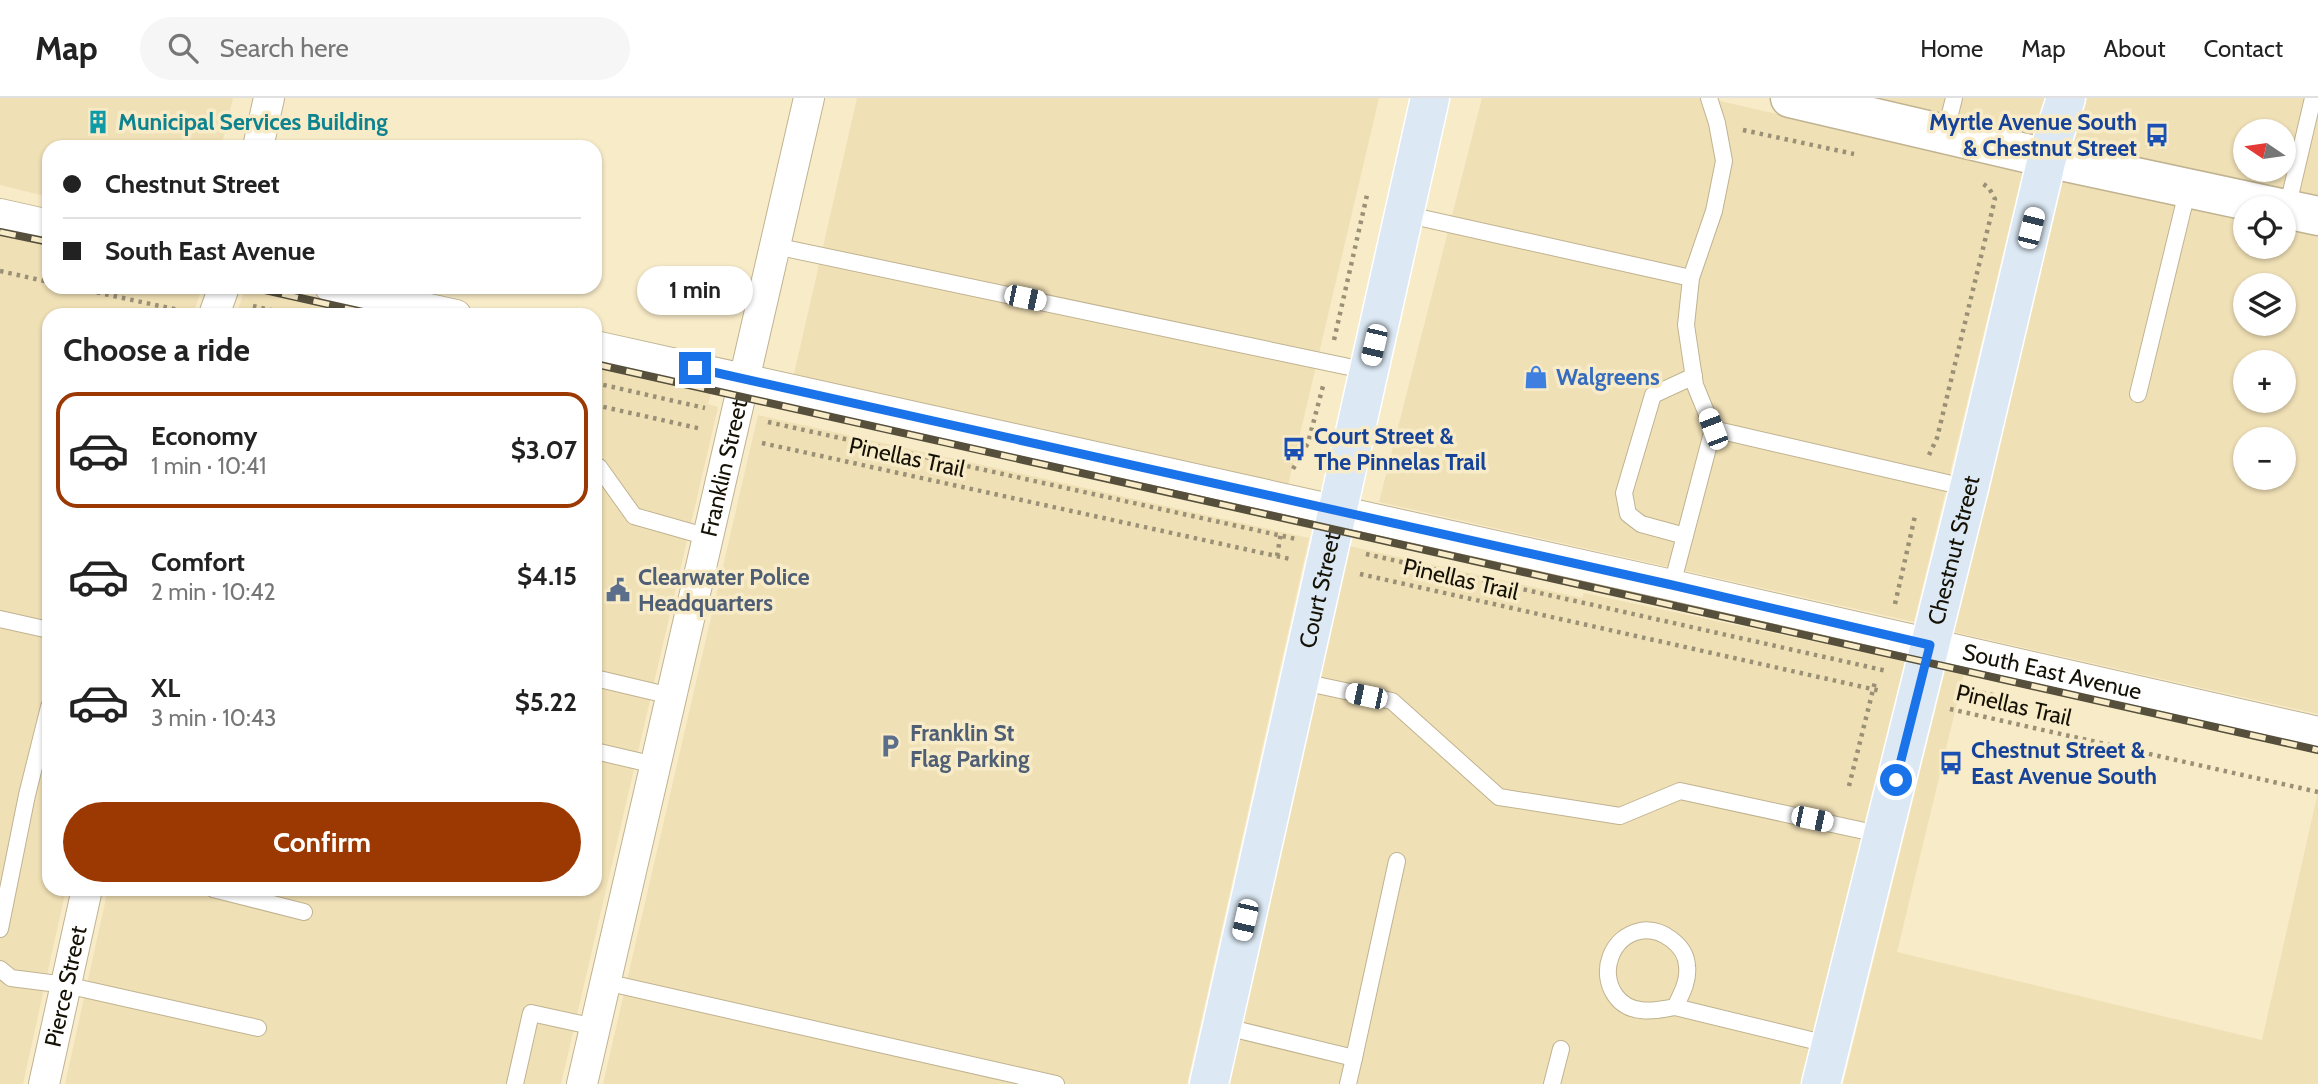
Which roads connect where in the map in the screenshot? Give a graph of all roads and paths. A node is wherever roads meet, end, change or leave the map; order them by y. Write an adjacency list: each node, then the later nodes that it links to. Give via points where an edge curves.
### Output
1 (269, 98): 11 (street)
2 (809, 98): 23 (street, Franklin Street)
3 (1430, 98): 21 (main road, Court Street)
4 (1709, 98): 25 (lane, via 1724,161 1714,211)
5 (1790, 98): 10 (main road)
6 (1954, 98): 10 (lane)
7 (2066, 98): 13 (main road, Chestnut Street)
8 (2313, 98): 19 (lane)
9 (1741, 130): 12 (path)
10 (1945, 134): 13 (main road)
11 (260, 140)
12 (1864, 156)
13 (2048, 158): 15 (main road); 45 (main road, Chestnut Street)
14 (1981, 183): 17 (path)
15 (2188, 188): 19 (main road); 39 (lane)
16 (1368, 190): 34 (path)
17 (1992, 194): 18 (path); 43 (path, via 1995,199)
18 (2000, 194)
19 (2302, 212)
20 (0, 214): 22 (street)
21 (1404, 214): 25 (lane); 35 (main road, Court Street)
22 (42, 223)
23 (775, 246): 34 (lane); 37 (street, Franklin Street)
24 (0, 271): 26 (path)
25 (1691, 278): 36 (lane, via 1686,325)
26 (42, 280)
27 (106, 294): 30 (path)
28 (218, 294): 31 (street)
29 (362, 294): 32 (street)
30 (173, 308)
31 (207, 308)
32 (424, 308)
33 (602, 348): 37 (street, South East Avenue)
34 (1329, 362): 35 (lane); 46 (path)
35 (1368, 371): 51 (main road, Court Street)
36 (1694, 376): 42 (lane); 49 (lane, via 1653,395 1624,493 1628,514 1642,524)
37 (744, 379): 41 (street, Franklin Street); 46 (street, South East Avenue)
38 (602, 385): 41 (path, Pinellas Trail)
39 (2138, 394)
40 (602, 406): 41 (path, Pinellas Trail)
41 (734, 425): 48 (path, Pinellas Trail); 50 (street, Franklin Street); 52 (path, Pinellas Trail)
42 (1713, 429): 45 (lane); 49 (lane)
43 (1929, 456)
44 (602, 471): 50 (lane, via 634,516)
45 (1969, 488): 57 (main road, Chestnut Street)
46 (1288, 500): 48 (path); 51 (street, South East Avenue)
47 (1915, 516): 54 (path)
48 (1280, 536): 51 (path, Pinellas Trail); 52 (path)
49 (1685, 536): 53 (lane)
50 (708, 537): 62 (street, Franklin Street)
51 (1329, 541): 52 (path, Pinellas Trail); 53 (street, South East Avenue); 57 (path, Pinellas Trail); 59 (main road, Court Street); 61 (path, Pinellas Trail)
52 (1277, 556)
53 (1672, 585): 57 (street, South East Avenue)
54 (1894, 609)
55 (0, 619): 56 (lane)
56 (42, 628)
57 (1922, 674): 61 (path, Pinellas Trail); 63 (path, Pinellas Trail); 64 (street, South East Avenue); 69 (path, Pinellas Trail, via 1966,713); 70 (main road, Chestnut Street)
58 (602, 680): 62 (lane)
59 (1298, 681): 70 (lane, via 1392,701 1499,797 1620,817 1680,791); 80 (main road, Court Street)
60 (1875, 682): 61 (path)
61 (1873, 689): 68 (path)
62 (671, 696): 67 (street, Franklin Street)
63 (2014, 700)
64 (2318, 732)
65 (42, 735): 75 (lane)
66 (602, 753): 67 (lane)
67 (655, 765): 77 (street, Franklin Street)
68 (1849, 786)
69 (2318, 792)
70 (1883, 835): 83 (main road, Chestnut Street)
71 (1397, 861): 85 (lane)
72 (85, 896): 78 (street, Pierce Street)
73 (241, 896): 74 (lane)
74 (304, 912)
75 (0, 929)
76 (0, 969): 78 (lane, via 11,978)
77 (605, 982): 81 (street, Franklin Street); 89 (lane)
78 (66, 985): 82 (lane); 86 (street, Pierce Street)
79 (1675, 1007): 79 (lane, via 1654,1012 1633,1009 1616,997 1607,977 1609,957 1622,939 1641,931 1662,933 1679,945 1688,964); 83 (lane)
80 (1222, 1026): 85 (lane); 90 (main road, Court Street)
81 (595, 1027): 87 (lane, via 531,1013); 88 (street, Franklin Street)
82 (258, 1028)
83 (1831, 1045): 93 (main road, Chestnut Street)
84 (1561, 1049): 92 (lane)
85 (1354, 1058): 91 (lane)
86 (44, 1084)
87 (515, 1084)
88 (582, 1084)
89 (1056, 1084)
90 (1209, 1084)
91 (1348, 1084)
92 (1552, 1084)
93 (1821, 1084)

